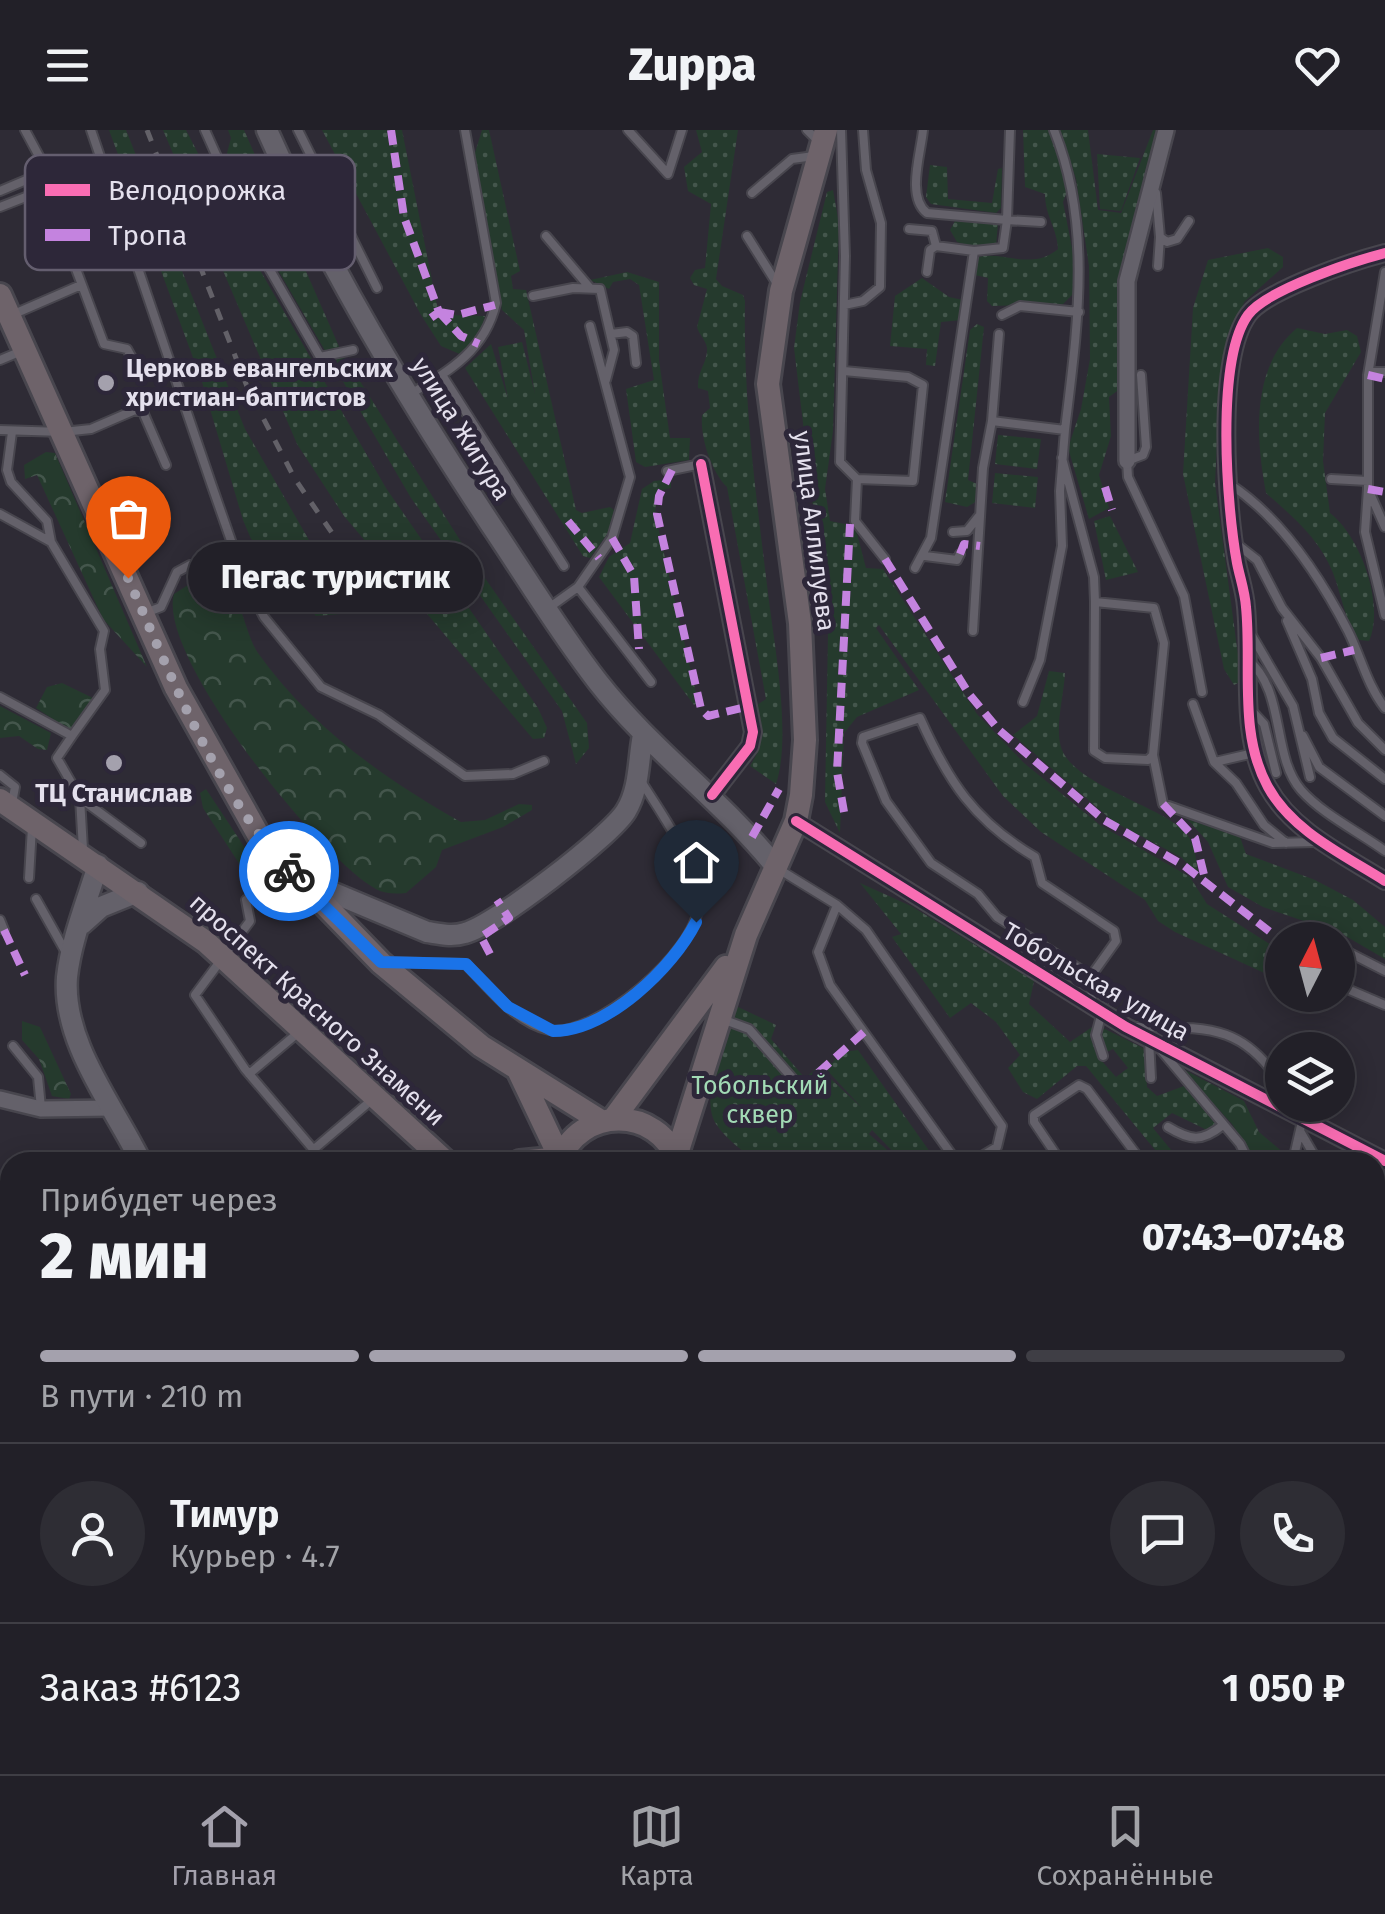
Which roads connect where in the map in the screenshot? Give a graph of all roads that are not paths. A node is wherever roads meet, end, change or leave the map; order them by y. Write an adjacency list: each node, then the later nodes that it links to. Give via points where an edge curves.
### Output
1 (26, 130): 16 (lane)
2 (90, 130): 17 (lane)
3 (205, 130): 18 (lane)
4 (267, 130): 19 (main road, улица Жигура)
5 (298, 130): 20 (lane)
6 (465, 130): 66 (lane, via 496,302 486,336)
7 (628, 130): 8 (lane, via 668,174)
8 (682, 130)
9 (840, 130): 51 (lane)
10 (864, 130): 51 (lane, via 866,170 881,223 880,287)
11 (924, 130): 27 (lane, via 918,206 927,213)
12 (1010, 130): 27 (lane)
13 (1054, 130): 53 (lane, via 1070,180)
14 (1166, 130): 22 (street)
15 (818, 140): 24 (lane); 48 (main road, улица Аллилуева)
16 (39, 155)
17 (99, 155)
18 (216, 155)
19 (278, 155)
20 (310, 155)
21 (25, 180): 23 (lane)
22 (1155, 183): 33 (lane); 76 (street, via 1127,281)
23 (0, 191)
24 (752, 193)
25 (25, 198): 26 (lane)
26 (0, 208)
27 (1008, 220): 29 (lane); 36 (lane, via 1003,248)
28 (1189, 221): 33 (lane, via 1177,239)
29 (1042, 222)
30 (908, 228): 35 (lane, via 932,231)
31 (546, 236): 47 (lane)
32 (748, 236): 48 (lane)
33 (1160, 238): 38 (lane)
34 (355, 244): 46 (lane)
35 (936, 246): 36 (lane); 43 (lane)
36 (974, 251): 91 (lane)
37 (1385, 253): 82 (street, via 1265,301 1248,316 1231,373)
38 (1158, 266)
39 (77, 270): 45 (lane)
40 (138, 270): 118 (lane, via 264,617 321,687 379,716 465,776 512,774)
41 (270, 270): 59 (lane, via 320,357)
42 (337, 270): 69 (main road, улица Жигура)
43 (927, 272)
44 (1385, 272): 52 (lane)
45 (82, 284): 50 (lane); 62 (lane, via 104,344 128,349)
46 (377, 288)
47 (590, 288): 49 (lane); 56 (lane, via 604,293)
48 (782, 291): 129 (main road, улица Аллилуева, via 768,384 800,623 805,740)
49 (532, 296)
50 (5, 305): 58 (main road)
51 (844, 305): 63 (lane)
52 (1383, 307): 64 (lane)
53 (1080, 312): 54 (lane, via 1020,306); 72 (lane)
54 (1002, 315)
55 (590, 326): 68 (lane, via 596,364)
56 (612, 334): 61 (lane, via 632,336); 68 (lane)
57 (999, 334): 70 (lane)
58 (26, 349): 60 (lane); 74 (main road)
59 (352, 350)
60 (0, 360)
61 (636, 363)
62 (137, 367)
63 (844, 371): 80 (lane, via 840,462); 80 (lane, via 908,377 923,385 912,481)
64 (1369, 372): 65 (lane); 83 (lane)
65 (1385, 372)
66 (442, 375): 69 (lane); 94 (lane)
67 (1141, 375): 76 (lane, via 1146,446 1143,456)
68 (606, 380): 96 (lane, via 630,477 615,534)
69 (409, 395): 99 (main road, улица Жигура)
70 (992, 420): 72 (lane); 85 (lane)
71 (0, 430): 73 (lane)
72 (1065, 430): 75 (lane)
73 (12, 432): 74 (lane); 89 (lane, via 8,478 41,512)
74 (63, 432): 78 (lane, via 143,412); 100 (main road)
75 (1062, 458): 97 (lane); 108 (lane, via 1062,546 1040,660)
76 (1127, 461): 106 (lane, via 1128,477 1184,596)
77 (701, 464): 79 (lane); 125 (street, via 753,732 750,746)
78 (166, 465)
79 (667, 471)
80 (858, 479): 92 (lane, via 855,522)
81 (1331, 479): 83 (lane)
82 (1228, 483): 88 (street); 111 (lane, via 1291,540 1350,635)
83 (1368, 485): 86 (lane); 101 (lane, via 1365,532)
84 (0, 514): 89 (lane)
85 (979, 516): 87 (lane, via 968,531); 102 (lane)
86 (1385, 528)
87 (953, 532)
88 (1234, 541): 98 (lane, via 1256,560); 103 (street)
89 (52, 542): 114 (lane, via 104,631 102,698)
90 (960, 554): 91 (lane, via 956,560)
91 (925, 556): 95 (lane)
92 (885, 558)
93 (190, 564): 100 (lane, via 177,572 162,607)
94 (564, 566)
95 (915, 568)
96 (578, 587): 99 (lane); 105 (lane)
97 (1095, 602): 117 (lane, via 1154,608 1164,643); 117 (lane, via 1094,751 1142,762)
98 (1282, 608): 115 (lane, via 1358,722); 124 (lane, via 1333,738)
99 (547, 609): 113 (main road, улица Жигура)
100 (144, 614): 137 (main road, via 219,771 260,838)
101 (1385, 615)
102 (972, 631)
103 (1248, 631): 104 (street); 112 (lane)
104 (1248, 660): 110 (street); 134 (lane, via 1273,704 1302,792)
105 (650, 682)
106 (1202, 692)
107 (0, 697): 114 (lane)
108 (1024, 702)
109 (1193, 704): 119 (lane)
110 (1248, 706): 116 (street); 120 (lane, via 1264,724)
111 (1385, 708)
112 (1298, 718): 122 (lane); 128 (lane, via 1319,767)
113 (643, 735): 123 (main road); 125 (main road, улица Жигура)
114 (72, 736): 126 (lane, via 57,758)
115 (1385, 750)
116 (1254, 754): 119 (lane); 131 (street, via 1278,804)
117 (1153, 755): 133 (lane, via 1164,804)
118 (544, 761)
119 (1214, 762): 133 (lane)
120 (1276, 773)
121 (0, 775): 127 (lane, via 15,786)
122 (1310, 777)
123 (638, 778): 137 (main road, via 626,812 595,842 464,934 426,932); 151 (lane, via 695,882 697,913 677,950 604,1015 572,1029 547,1030 508,1007 466,964)
124 (1385, 779)
125 (712, 795): 136 (main road, улица Жигура)
126 (80, 798): 132 (lane); 135 (lane)
127 (5, 804): 130 (main road, проспект Красного Знамени)
128 (1385, 816)
129 (796, 820): 136 (main road, улица Аллилуева); 157 (street, Тобольская улица)
130 (32, 822): 135 (main road, проспект Красного Знамени); 138 (lane)
131 (1323, 841): 133 (lane); 139 (street)
132 (141, 843)
133 (1288, 845)
134 (1385, 850)
135 (91, 860): 140 (main road, проспект Красного Знамени); 145 (main road)
136 (776, 867): 143 (lane); 147 (main road, улица Аллилуева)
137 (294, 876): 151 (main road)
138 (29, 878)
139 (1385, 881)
140 (138, 892): 145 (main road, via 100,907); 148 (main road, проспект Красного Знамени)
141 (36, 899): 150 (lane)
142 (246, 900): 148 (lane, via 250,922)
143 (837, 905): 187 (lane, via 818,952 830,985); 188 (lane, via 866,930 1002,1126)
144 (0, 920): 146 (lane)
145 (80, 925): 150 (main road)
146 (4, 930)
147 (746, 934): 158 (main road, улица Аллилуева); 174 (main road, улица Аллилуева, via 698,1009)
148 (221, 956): 160 (main road, проспект Красного Знамени); 166 (lane, via 195,995)
149 (1355, 956): 152 (lane)
150 (70, 960): 172 (main road, via 69,1006)
151 (381, 962): 165 (main road)
152 (1385, 971)
153 (1090, 976): 153 (lane, via 1116,935 1042,884 1035,857 987,824 946,776 920,718 863,736 886,801 931,863 978,894 997,917); 154 (lane)
154 (1092, 987): 157 (lane); 157 (lane)
155 (1355, 992): 156 (lane)
156 (1385, 1005)
157 (1103, 1006): 159 (street, Тобольская улица); 163 (lane, via 1096,1034)
158 (718, 1018): 168 (lane, via 750,1029); 186 (main road, улица Аллилуева)
159 (1126, 1027): 161 (street, Тобольская улица); 164 (lane, via 1220,1032 1252,1046)
160 (303, 1028): 166 (lane); 169 (main road, проспект Красного Знамени)
161 (1152, 1041): 167 (lane); 171 (street, Тобольская улица); 178 (lane)
162 (13, 1046): 173 (lane, via 38,1077)
163 (1103, 1056)
164 (1265, 1063)
165 (519, 1072): 174 (main road); 183 (main road)
166 (249, 1074): 180 (lane)
167 (1151, 1078)
168 (801, 1088)
169 (376, 1096): 180 (lane); 182 (main road, проспект Красного Знамени)
170 (0, 1099): 173 (street)
171 (1265, 1099)
172 (112, 1108): 173 (street); 181 (main road)
173 (41, 1109)
174 (607, 1120): 184 (main road, улица Аллилуева, via 576,1135); 185 (main road, via 651,1128)
175 (1304, 1122): 192 (lane)
176 (1306, 1122): 193 (lane)
177 (1311, 1122): 194 (street, Тобольская улица)
178 (1223, 1126): 179 (lane, via 1206,1139); 191 (lane)
179 (1168, 1127)
180 (313, 1150)
181 (136, 1152)
182 (435, 1152)
183 (555, 1152)
184 (564, 1152)
185 (674, 1152)
186 (684, 1152)
187 (947, 1152)
188 (988, 1152)
189 (1053, 1152): 190 (lane, via 1034,1115 1079,1085)
190 (1134, 1152)
191 (1244, 1152)
192 (1295, 1152)
193 (1315, 1152)
194 (1366, 1152)

